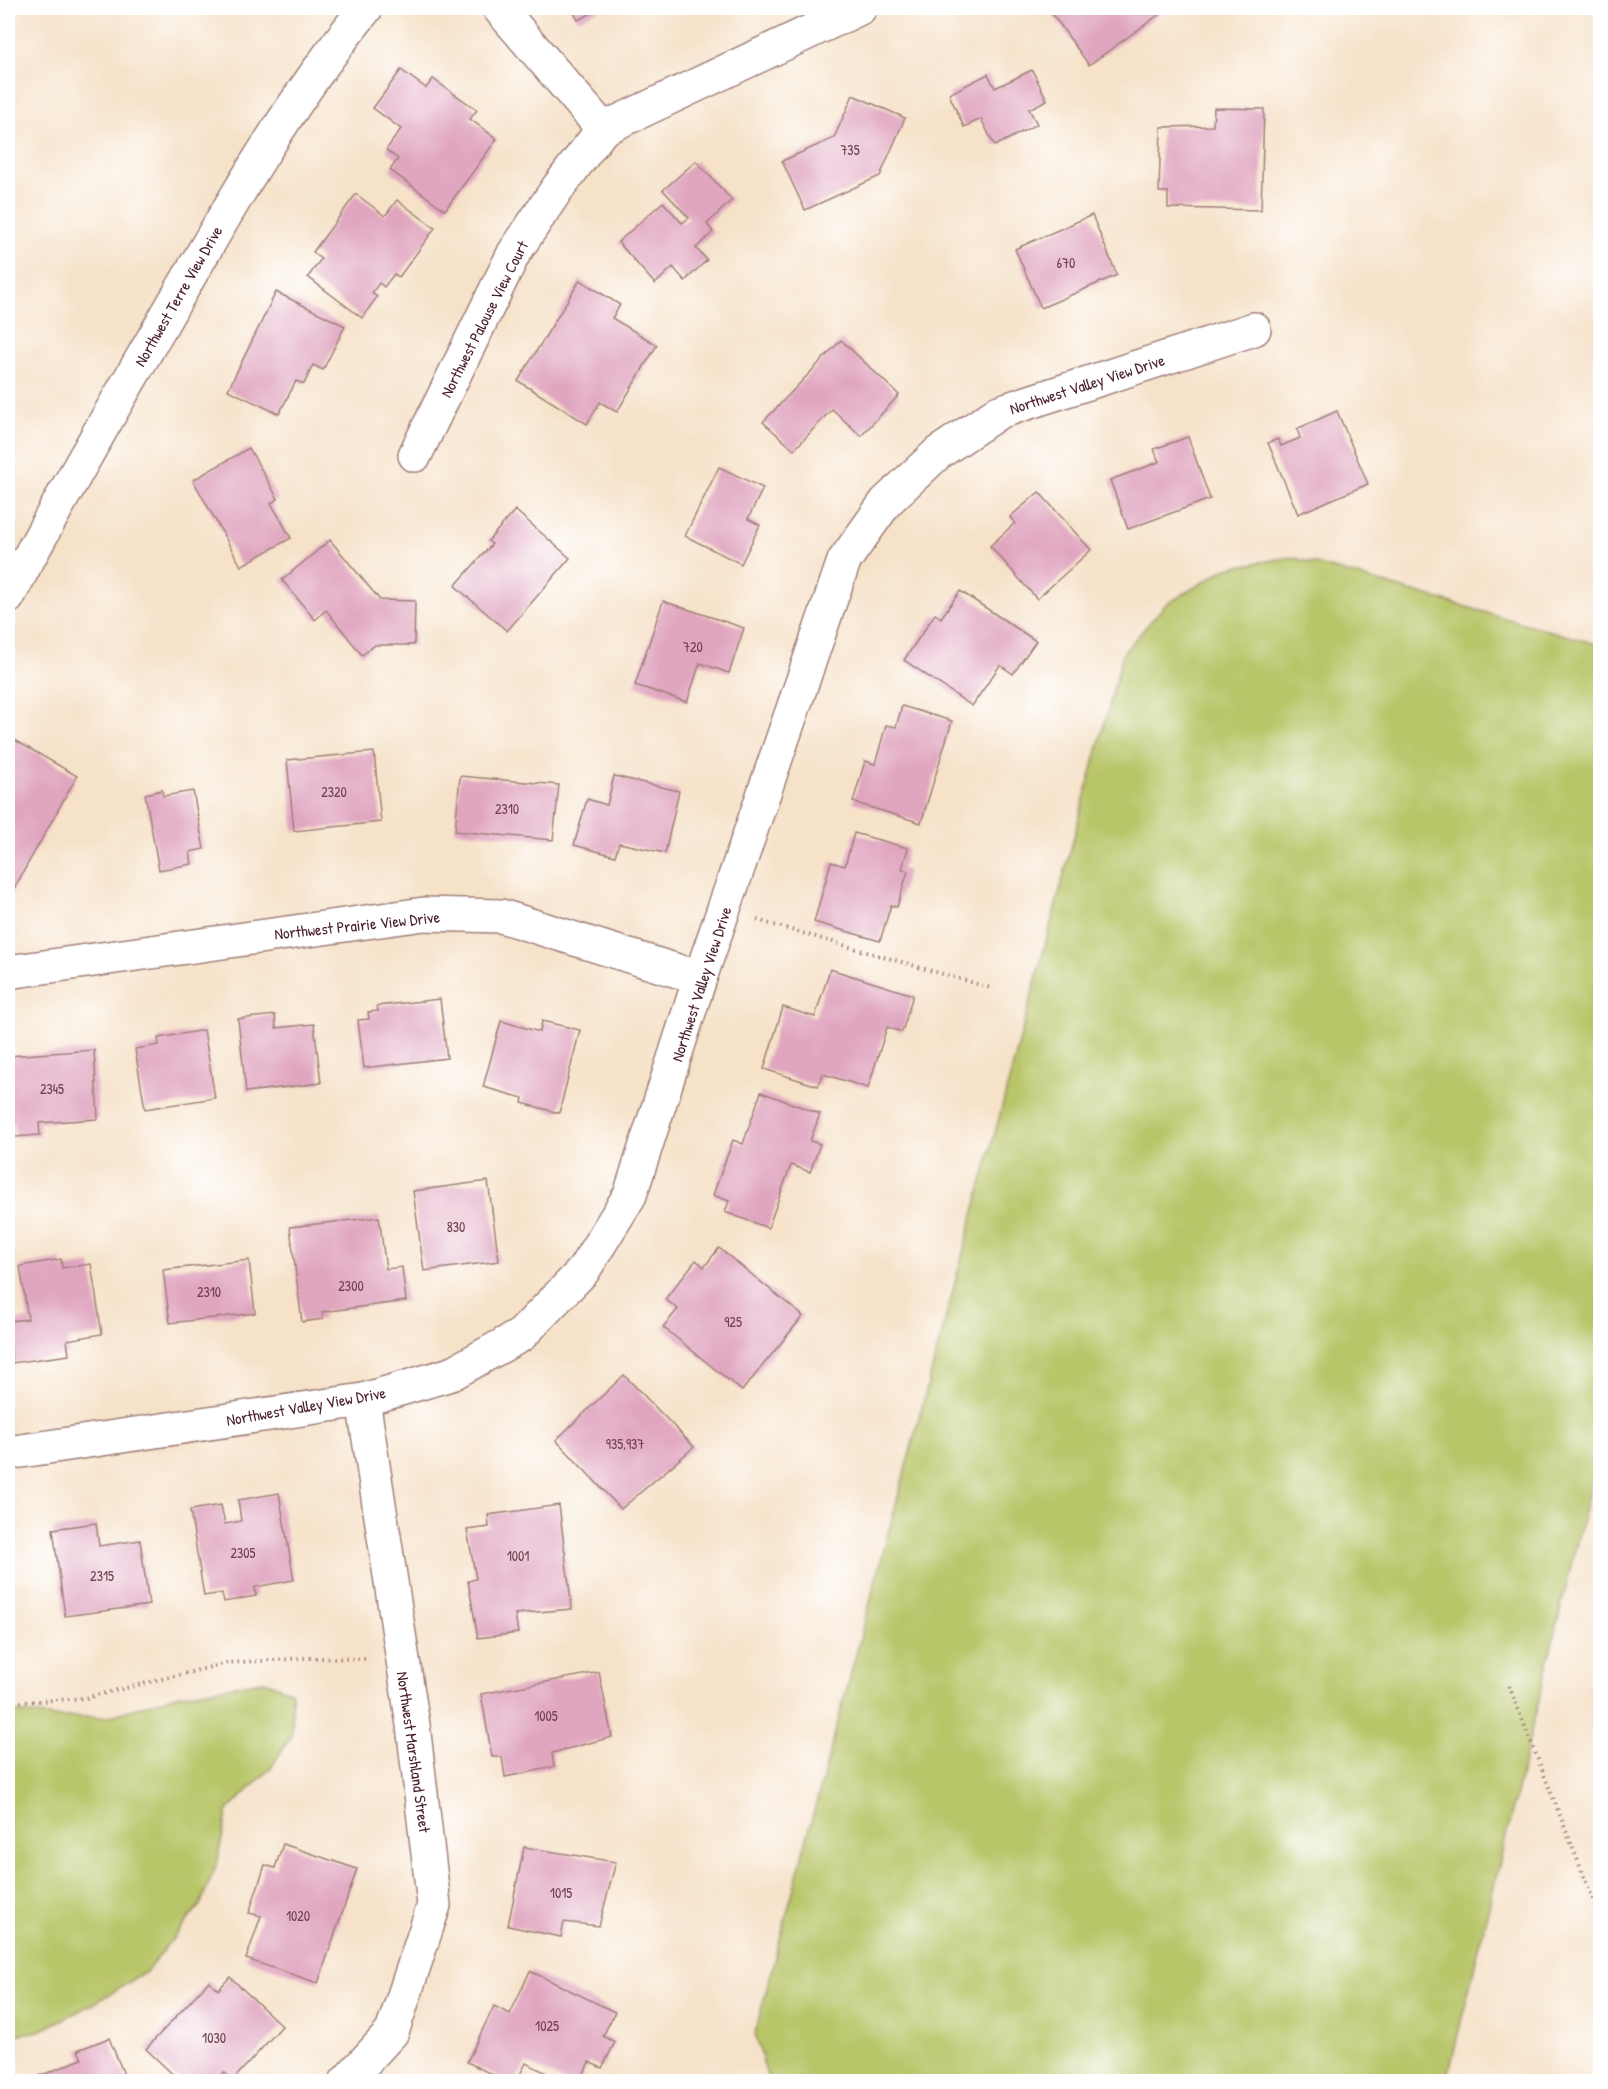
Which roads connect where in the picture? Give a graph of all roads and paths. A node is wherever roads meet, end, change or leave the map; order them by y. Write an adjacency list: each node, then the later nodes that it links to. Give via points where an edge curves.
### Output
1 (366, 8): 7 (street, Northwest Terre View Drive, via 285,116 236,196)
2 (499, 8): 4 (street)
3 (860, 8): 4 (street, Northwest Palouse View Court)
4 (603, 129): 6 (street, Northwest Palouse View Court, via 514,254)
5 (1254, 329): 8 (street, Northwest Valley View Drive, via 999,412 938,453 886,502 844,561)
6 (415, 455)
7 (8, 597)
8 (725, 910): 10 (street, Northwest Valley View Drive); 11 (path)
9 (8, 972): 10 (street, Northwest Prairie View Drive, via 424,914 501,916)
10 (700, 978): 12 (street, Northwest Valley View Drive, via 630,1195 583,1271 521,1335 451,1374)
11 (991, 988)
12 (363, 1400): 13 (street, Northwest Valley View Drive); 14 (street, Northwest Marshland Street)
13 (8, 1453)
14 (401, 1659): 16 (path, via 305,1658 227,1663 85,1698); 18 (street, Northwest Marshland Street, via 413,1725 434,1905 392,2032)
15 (1509, 1686): 17 (path)
16 (8, 1703)
17 (1600, 1917)
18 (346, 2082)

